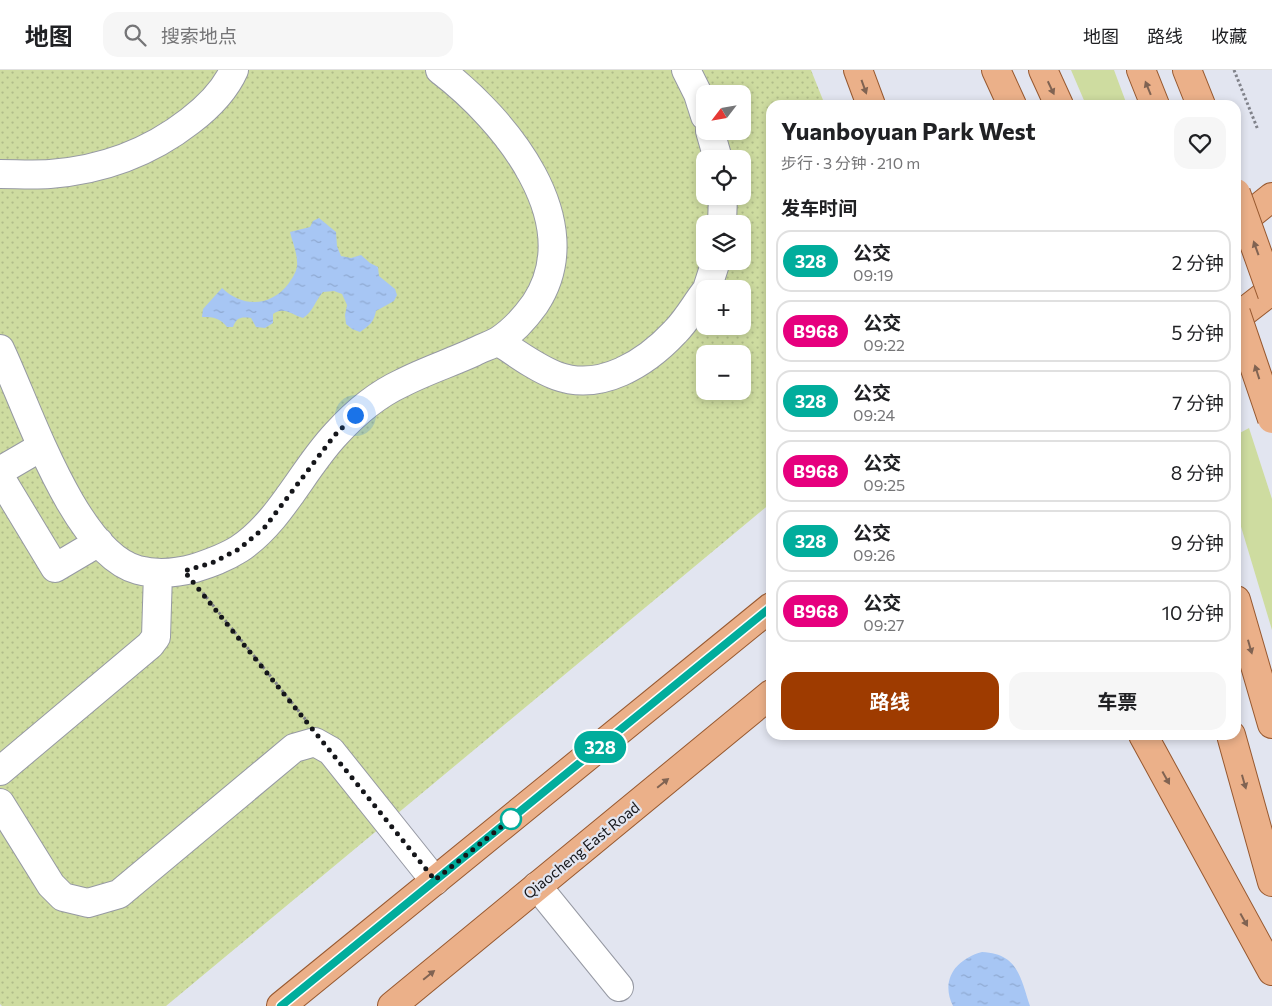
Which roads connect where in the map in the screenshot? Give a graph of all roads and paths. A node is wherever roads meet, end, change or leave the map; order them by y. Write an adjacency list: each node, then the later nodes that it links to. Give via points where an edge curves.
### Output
1 (234, 70): 17 (street, via 230,81 202,112 170,137 139,153 104,165 50,174)
2 (440, 70): 26 (street, via 490,115 516,148 538,184 550,221 552,259 545,288 526,317)
3 (686, 70): 10 (street)
4 (858, 70): 11 (main road, one-way to 11)
5 (996, 70): 12 (main road)
6 (1043, 70): 13 (main road, one-way to 13)
7 (1141, 70): 14 (main road, one-way to 7)
8 (1187, 70): 15 (main road)
9 (1234, 70): 16 (path)
10 (696, 90)
11 (869, 100)
12 (1010, 100)
13 (1058, 100)
14 (1154, 100)
15 (1199, 100)
16 (1258, 130)
17 (0, 174)
18 (1272, 197): 20 (main road)
19 (1241, 207): 22 (main road, one-way to 19, bridge)
20 (1241, 222)
21 (1272, 290): 24 (main road)
22 (1272, 294)
23 (696, 304): 26 (street, via 676,332 642,362 615,375 585,382 557,376)
24 (1241, 314)
25 (1241, 328): 28 (main road, one-way to 25, bridge)
26 (498, 341): 33 (street, via 401,383 365,405 334,436 265,527 239,549 212,563)
27 (0, 349): 29 (street)
28 (1272, 419)
29 (41, 447): 30 (street); 32 (street, via 70,502)
30 (0, 471)
31 (0, 477): 32 (street, via 55,568)
32 (99, 542): 33 (street, via 119,561 137,570)
33 (171, 572): 37 (path); 41 (street, via 156,637 150,645)
34 (766, 611): 43 (main road)
35 (1241, 617): 38 (main road, one-way to 38)
36 (766, 698): 45 (main road, Qiaocheng East Road, one-way to 36)
37 (307, 721)
38 (1272, 724)
39 (1146, 740): 46 (main road, one-way to 46)
40 (1232, 740): 44 (main road, one-way to 44)
41 (0, 772)
42 (0, 803): 43 (street, via 51,885 63,897 88,903 119,894 294,748 315,742 332,751)
43 (435, 880): 48 (main road)
44 (1272, 882)
45 (537, 886): 47 (street); 49 (main road, Qiaocheng East Road, one-way to 45)
46 (1272, 971)
47 (619, 987)
48 (281, 1006)
49 (392, 1006)

